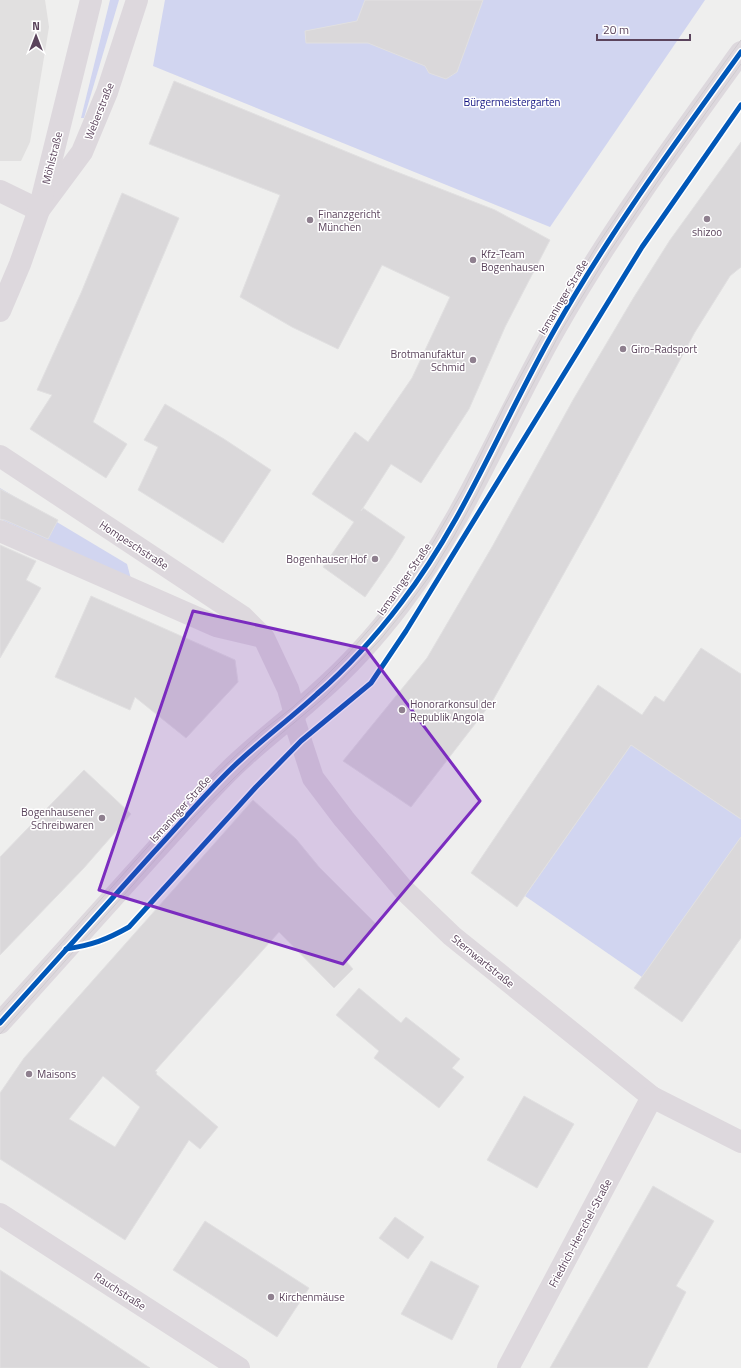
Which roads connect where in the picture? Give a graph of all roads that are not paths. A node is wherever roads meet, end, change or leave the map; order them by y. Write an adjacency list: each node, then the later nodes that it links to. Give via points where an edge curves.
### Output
1 (91, 0): 5 (street, Möhlstraße)
2 (137, 0): 5 (street, Weberstraße, via 107,92 82,152)
3 (740, 56): 10 (street, Ismaninger Straße, via 669,152 604,248 555,328 470,492 425,571 353,659)
4 (0, 191): 5 (street)
5 (39, 210): 6 (street, Möhlstraße)
6 (0, 311)
7 (0, 456): 9 (street, Hompeschstraße, via 243,617)
8 (0, 531): 9 (street, via 216,626)
9 (264, 638): 10 (street, Hompeschstraße, via 288,690)
10 (294, 715): 11 (street, Ismaninger Straße, via 221,779); 12 (street, Sternwartstraße, via 313,778 403,889 452,936)
11 (0, 1023)
12 (652, 1097): 13 (street, Sternwartstraße); 16 (street, Friedrich-Herschel-Straße)
13 (741, 1142)
14 (0, 1214): 15 (street, Rauchstraße)
15 (239, 1368)
16 (508, 1368)

